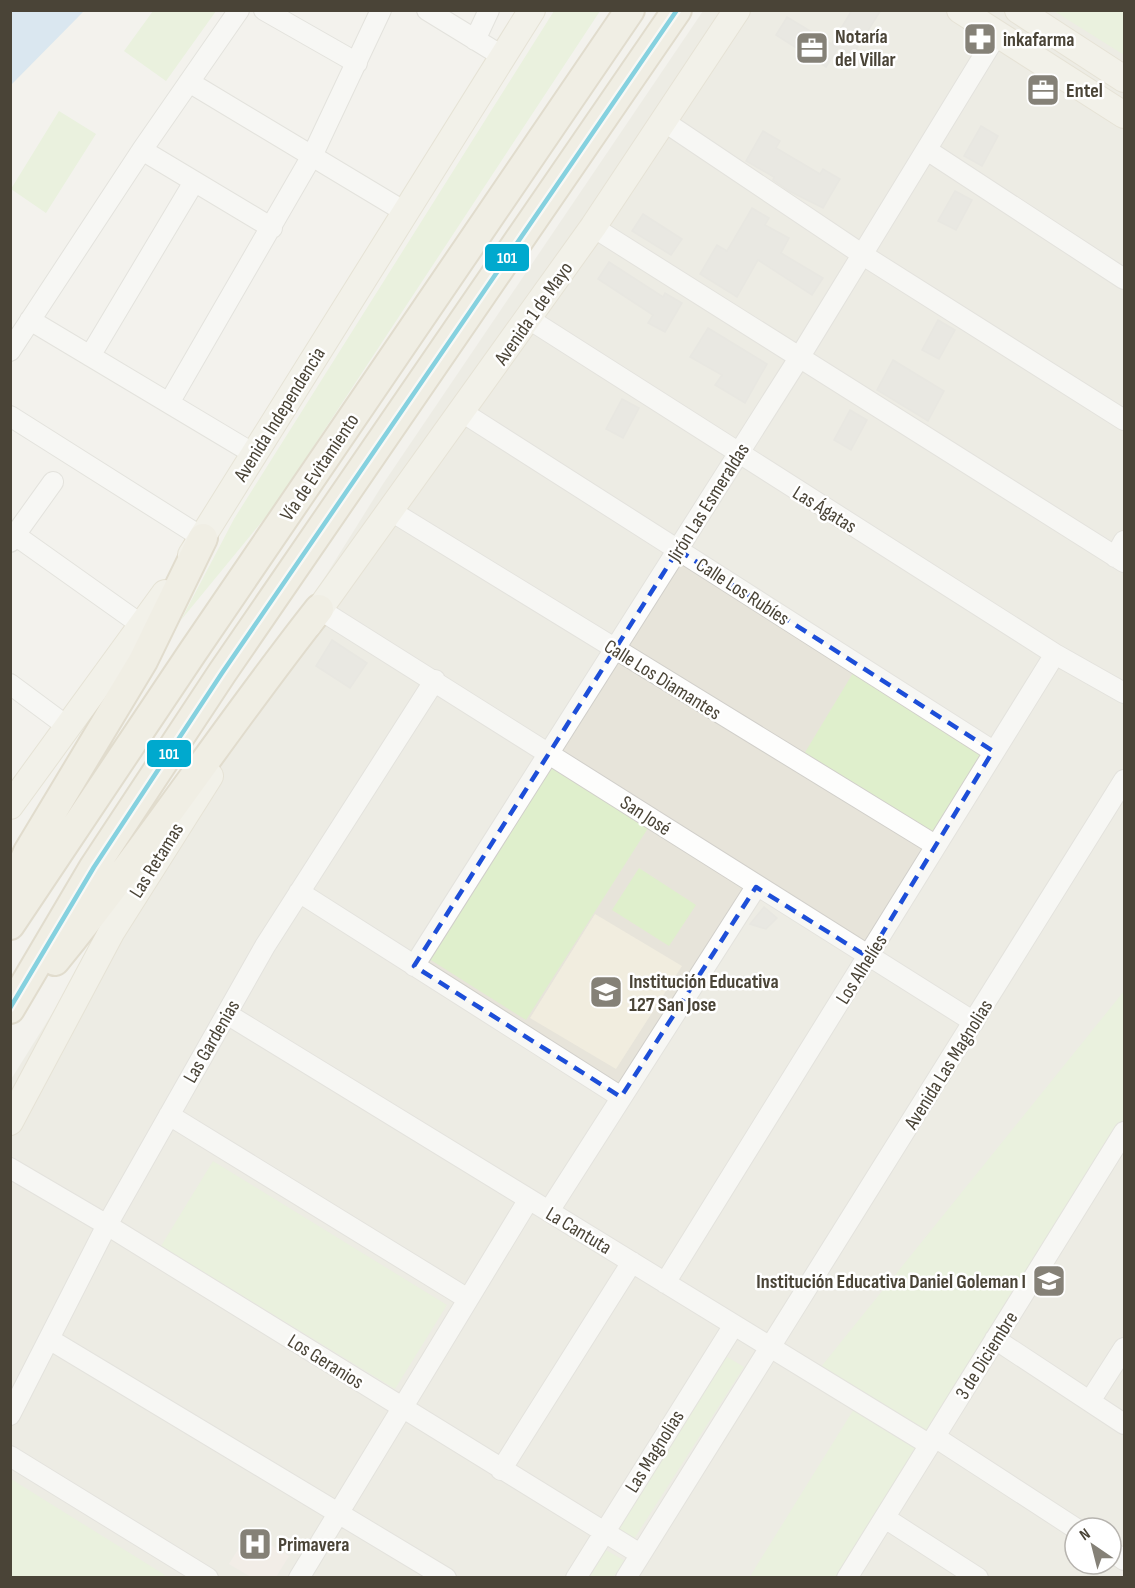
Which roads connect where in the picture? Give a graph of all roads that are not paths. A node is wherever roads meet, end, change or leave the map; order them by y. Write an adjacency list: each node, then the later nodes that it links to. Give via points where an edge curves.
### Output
1 (239, 10): 19 (street)
2 (264, 10): 17 (street)
3 (381, 10): 17 (street)
4 (427, 10): 14 (street)
5 (489, 10): 14 (street)
6 (532, 10): 16 (main road, Avenida Independencia)
7 (630, 10): 64 (highway, Vía de Evitamiento)
8 (677, 10): 67 (highway, Vía de Evitamiento, via 222,673 94,867)
9 (737, 10): 15 (main road, Avenida 1 de Mayo)
10 (753, 10): 15 (main road)
11 (960, 10): 13 (main road)
12 (1018, 10): 18 (main road)
13 (998, 34): 20 (main road); 23 (street, Jirón Las Esmeraldas)
14 (475, 40): 16 (street)
15 (712, 46): 21 (main road, Avenida 1 de Mayo)
16 (502, 56): 26 (main road, Avenida Independencia)
17 (357, 63): 24 (street)
18 (1125, 79)
19 (189, 82): 22 (street); 24 (street)
20 (1125, 115)
21 (665, 122): 27 (main road, Avenida 1 de Mayo); 29 (street)
22 (142, 150): 25 (street); 32 (street)
23 (927, 150): 29 (street, Jirón Las Esmeraldas); 30 (street)
24 (313, 154): 26 (street); 28 (street)
25 (194, 182): 28 (street); 34 (street)
26 (405, 212): 40 (main road, Avenida Independencia)
27 (593, 227): 31 (main road, Avenida 1 de Mayo); 35 (street)
28 (272, 228): 36 (street)
29 (863, 255): 35 (street, Jirón Las Esmeraldas); 39 (street)
30 (1125, 279)
31 (529, 319): 37 (main road, Avenida 1 de Mayo); 41 (street, Las Ágatas)
32 (30, 320): 33 (street); 34 (street)
33 (10, 351)
34 (90, 356): 36 (street)
35 (799, 358): 41 (street, Jirón Las Esmeraldas); 47 (street)
36 (169, 403): 40 (street)
37 (462, 412): 43 (main road, Avenida 1 de Mayo); 46 (street, Calle Los Rubíes)
38 (10, 416): 44 (street)
39 (1125, 420)
40 (254, 454): 44 (main road, Avenida Independencia)
41 (739, 454): 46 (street, Jirón Las Esmeraldas); 51 (street, Las Ágatas)
42 (53, 482): 45 (street)
43 (391, 511): 48 (main road, Avenida 1 de Mayo); 50 (street, Calle Los Diamantes)
44 (203, 538): 49 (main road, Avenida Independencia); 63 (highway, via 143,661 28,852)
45 (13, 539): 49 (street)
46 (678, 550): 50 (street, Jirón Las Esmeraldas); 56 (street, Calle Los Rubíes)
47 (1121, 553)
48 (319, 609): 52 (street, San José); 69 (highway, via 259,686 117,886); 73 (main road, Las Retamas, via 112,931)
49 (143, 626): 55 (main road, Avenida Independencia)
50 (614, 648): 57 (street, Jirón Las Esmeraldas); 60 (street, Calle Los Diamantes)
51 (1055, 654): 54 (street, Las Ágatas); 56 (street, Los Alhelíes)
52 (435, 680): 57 (street, San José); 62 (street, Las Gardenias)
53 (10, 684): 55 (street)
54 (1125, 693)
55 (68, 727): 59 (main road, Avenida Independencia)
56 (993, 751): 60 (street, Los Alhelíes)
57 (549, 752): 61 (street, San José); 66 (street, Jirón Las Esmeraldas)
58 (1125, 780): 70 (street, Avenida Las Magnolias)
59 (10, 806)
60 (935, 846): 65 (street, Los Alhelíes)
61 (756, 887): 65 (street, San José); 71 (street)
62 (299, 892): 66 (street); 68 (street, Las Gardenias)
63 (10, 893)
64 (10, 925)
65 (868, 957): 70 (street, San José); 80 (street, Los Alhelíes)
66 (414, 966): 71 (street)
67 (10, 1009)
68 (227, 1014): 72 (street, Las Gardenias); 76 (street, La Cantuta)
69 (10, 1016)
70 (974, 1022): 85 (street, Avenida Las Magnolias)
71 (621, 1097): 77 (street)
72 (169, 1115): 78 (street, Las Gardenias); 81 (street)
73 (10, 1122)
74 (1125, 1132): 84 (street, 3 de Diciembre)
75 (10, 1168): 78 (street, Los Geranios)
76 (529, 1199): 77 (street, La Cantuta); 81 (street)
77 (549, 1212): 79 (street, La Cantuta)
78 (107, 1225): 83 (street, Las Gardenias); 88 (street, Los Geranios)
79 (632, 1262): 80 (street, La Cantuta); 93 (street)
80 (665, 1283): 82 (street, La Cantuta)
81 (468, 1299): 88 (street)
82 (734, 1325): 85 (street, La Cantuta); 97 (street, Las Magnolias)
83 (49, 1339): 89 (street, Las Gardenias); 94 (street)
84 (995, 1340): 87 (street); 91 (street, 3 de Diciembre)
85 (771, 1348): 91 (street, La Cantuta); 98 (street)
86 (1125, 1348): 87 (street)
87 (1090, 1401): 90 (street)
88 (402, 1408): 93 (street, Los Geranios); 94 (street)
89 (10, 1415)
90 (1125, 1424)
91 (933, 1441): 95 (street, 3 de Diciembre); 96 (street, La Cantuta)
92 (10, 1456): 100 (street)
93 (501, 1470): 97 (street, Los Geranios)
94 (338, 1513): 99 (street); 101 (street)
95 (885, 1518): 104 (street, 3 de Diciembre); 105 (street)
96 (1063, 1521)
97 (604, 1531): 98 (street, Los Geranios); 102 (street, Las Magnolias)
98 (640, 1554): 103 (street)
99 (442, 1576)
100 (208, 1578)
101 (299, 1578)
102 (576, 1578)
103 (626, 1578)
104 (847, 1578)
105 (978, 1578)

